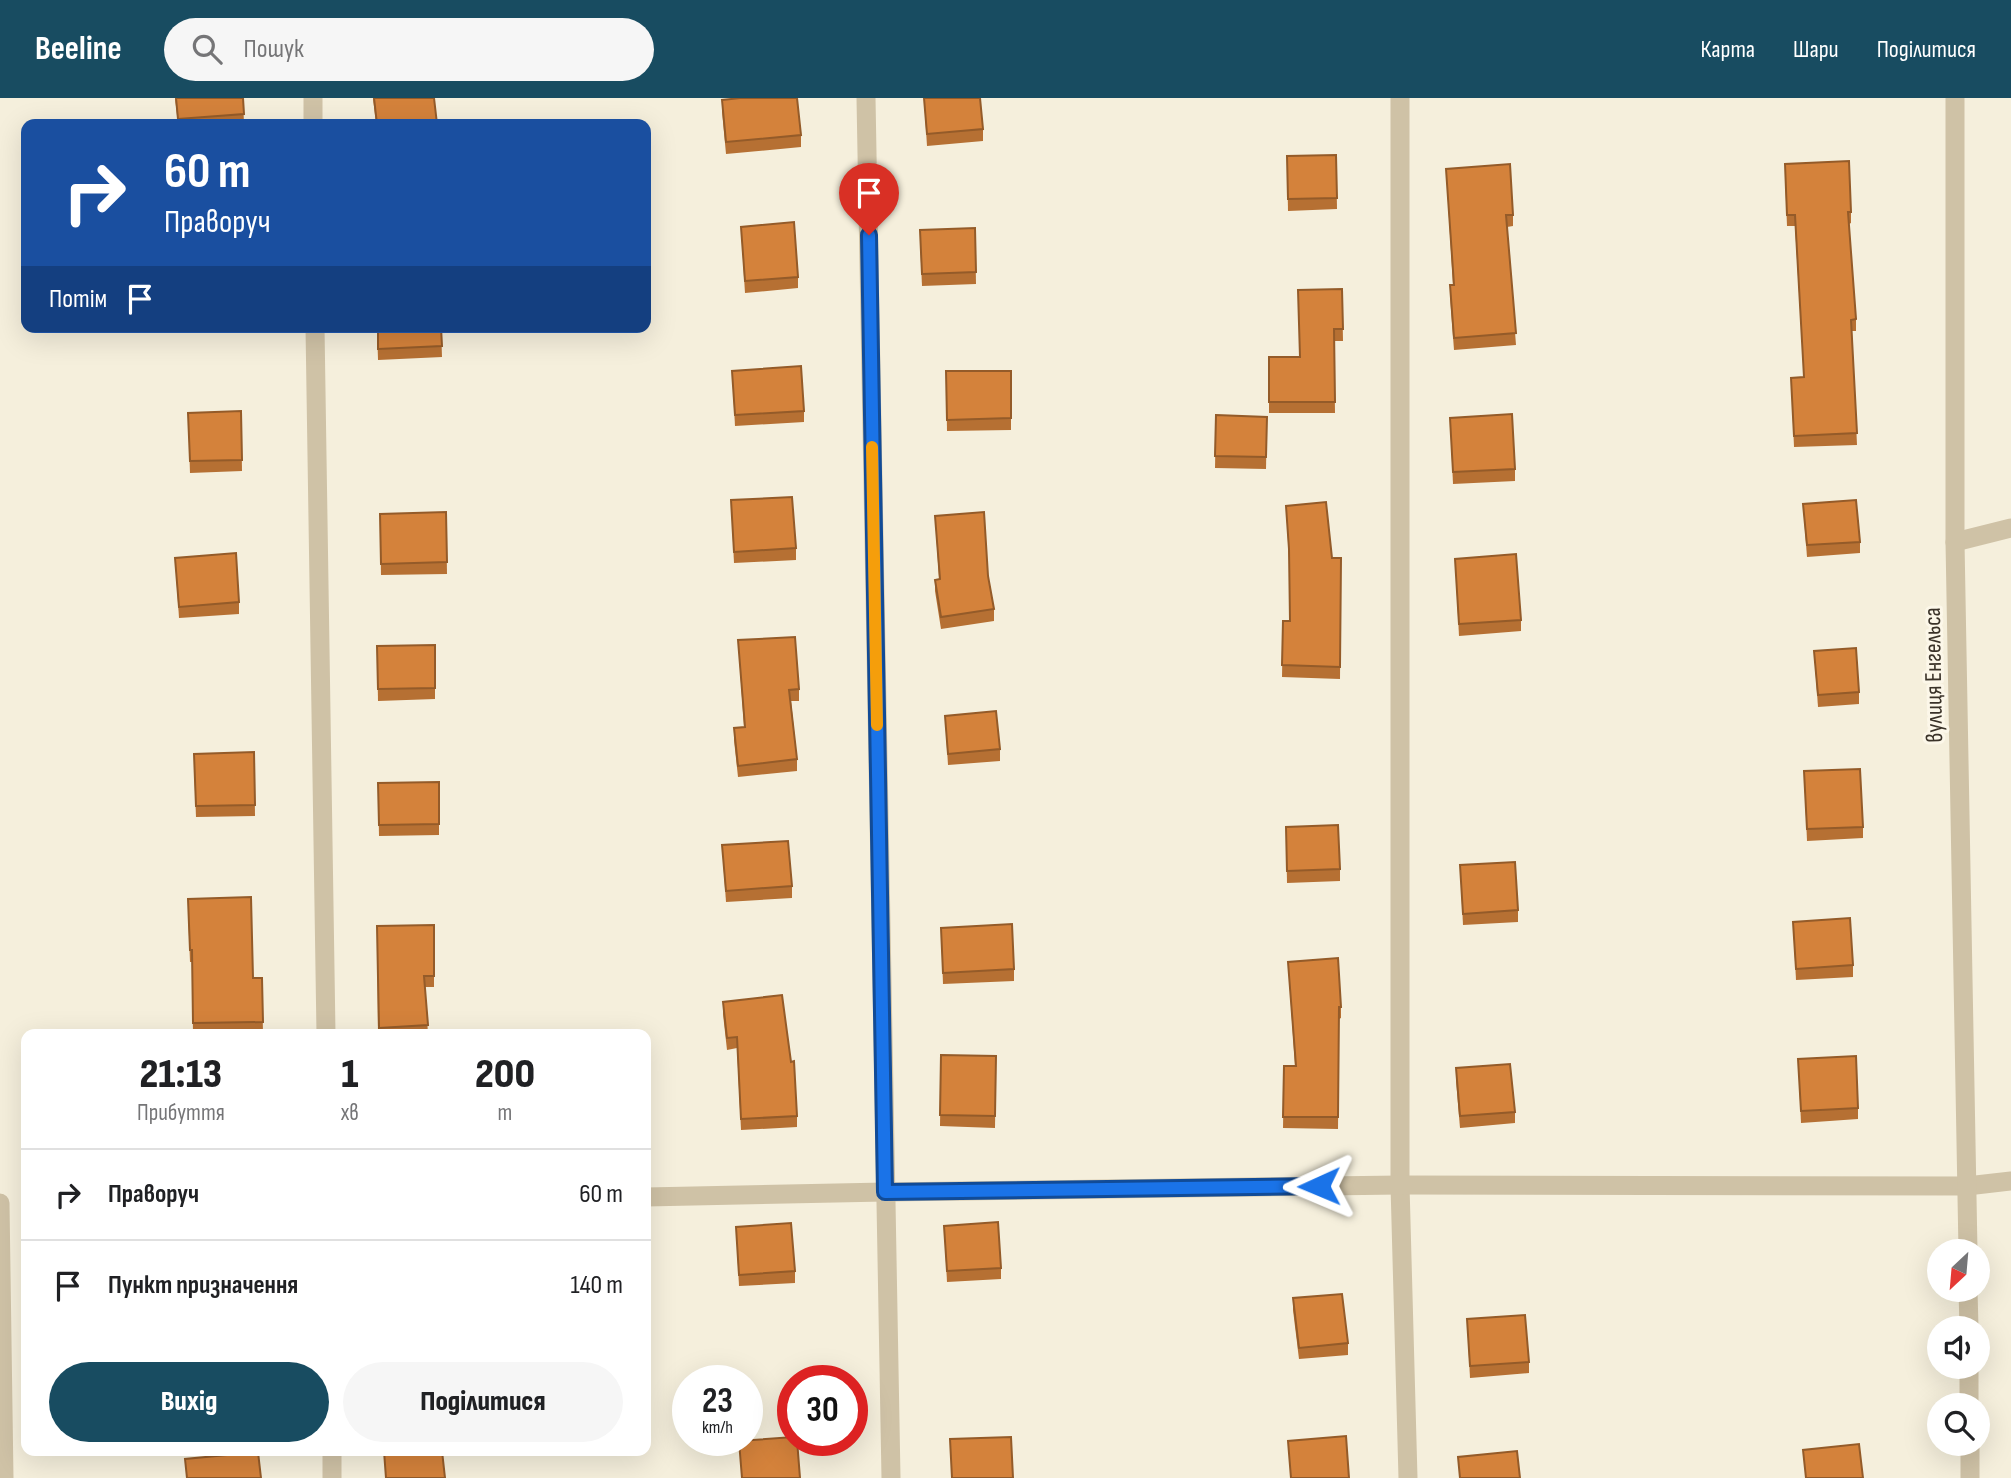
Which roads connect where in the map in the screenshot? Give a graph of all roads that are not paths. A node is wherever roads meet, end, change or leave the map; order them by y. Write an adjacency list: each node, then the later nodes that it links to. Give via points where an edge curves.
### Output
1 (313, 98): 5 (street)
2 (866, 98): 13 (street)
3 (1400, 98): 11 (street)
4 (1955, 98): 8 (street, вулиця Енгельса)
5 (313, 119)
6 (315, 333): 9 (street)
7 (2011, 528): 8 (street)
8 (1955, 542): 12 (street, вулиця Енгельса)
9 (326, 1029)
10 (2011, 1181): 12 (street)
11 (1400, 1185): 12 (street); 13 (street); 23 (street)
12 (1967, 1186): 16 (street, вулиця Енгельса)
13 (885, 1192): 14 (street); 22 (street)
14 (651, 1197)
15 (0, 1203): 17 (street)
16 (1968, 1239)
17 (1, 1351): 20 (street)
18 (332, 1456): 21 (street)
19 (1970, 1456): 24 (street)
20 (4, 1478)
21 (332, 1478)
22 (891, 1478)
23 (1408, 1478)
24 (1970, 1478)

